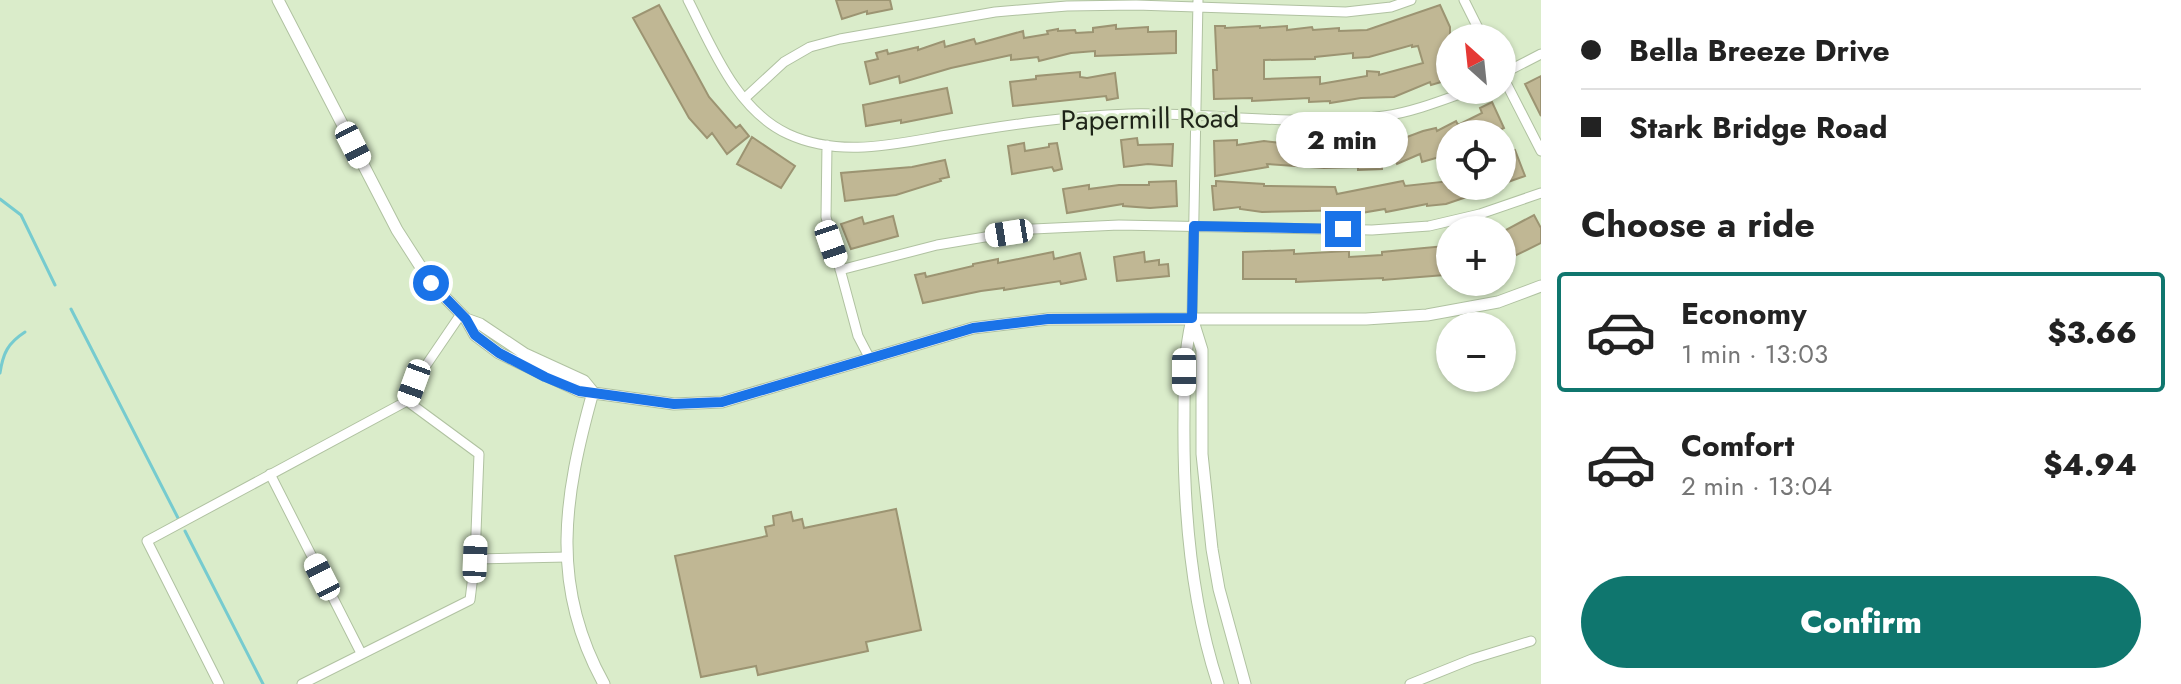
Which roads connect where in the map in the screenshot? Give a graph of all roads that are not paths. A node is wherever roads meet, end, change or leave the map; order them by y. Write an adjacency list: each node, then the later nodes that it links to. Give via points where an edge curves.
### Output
1 (278, 0): 19 (street, via 408,251)
2 (688, 0): 9 (street, Papermill Road, via 722,68)
3 (1411, 0): 5 (street, via 1346,12)
4 (1464, 0): 6 (street)
5 (1198, 3): 9 (street, via 1009,11 840,39 784,62); 12 (street)
6 (1476, 24)
7 (1541, 54): 8 (street)
8 (1516, 67)
9 (745, 98): 13 (street, Papermill Road, via 784,132)
10 (1436, 101): 12 (street, Papermill Road, via 1385,116 1341,120)
11 (1516, 102): 14 (street)
12 (1196, 116): 13 (street, Papermill Road, via 1129,114 1032,121 886,147); 16 (street)
13 (827, 145): 17 (street, via 826,217)
14 (1541, 151)
15 (1541, 193): 16 (street, via 1480,214 1401,229)
16 (1194, 226): 17 (street, via 1033,229 937,245); 20 (street)
17 (840, 270): 21 (street)
18 (1541, 286): 20 (street, via 1498,302 1427,315)
19 (463, 317): 22 (street, via 584,381); 23 (street, via 414,383)
20 (1192, 318): 21 (street, via 1048,319 973,328); 32 (street, via 1184,352 1186,499 1202,625); 33 (street, via 1202,350 1202,454 1212,549)
21 (869, 357): 22 (street, via 722,402 674,404)
22 (593, 392): 25 (street, via 568,499)
23 (407, 401): 24 (street); 26 (street, via 479,454)
24 (270, 474): 28 (street); 29 (street, via 147,541)
25 (567, 557): 26 (street); 31 (street, via 583,636)
26 (475, 559): 28 (street, via 470,600)
27 (1531, 641): 34 (street)
28 (361, 653): 30 (street)
29 (219, 684)
30 (302, 684)
31 (604, 684)
32 (1218, 684)
33 (1245, 684)
34 (1410, 684)

